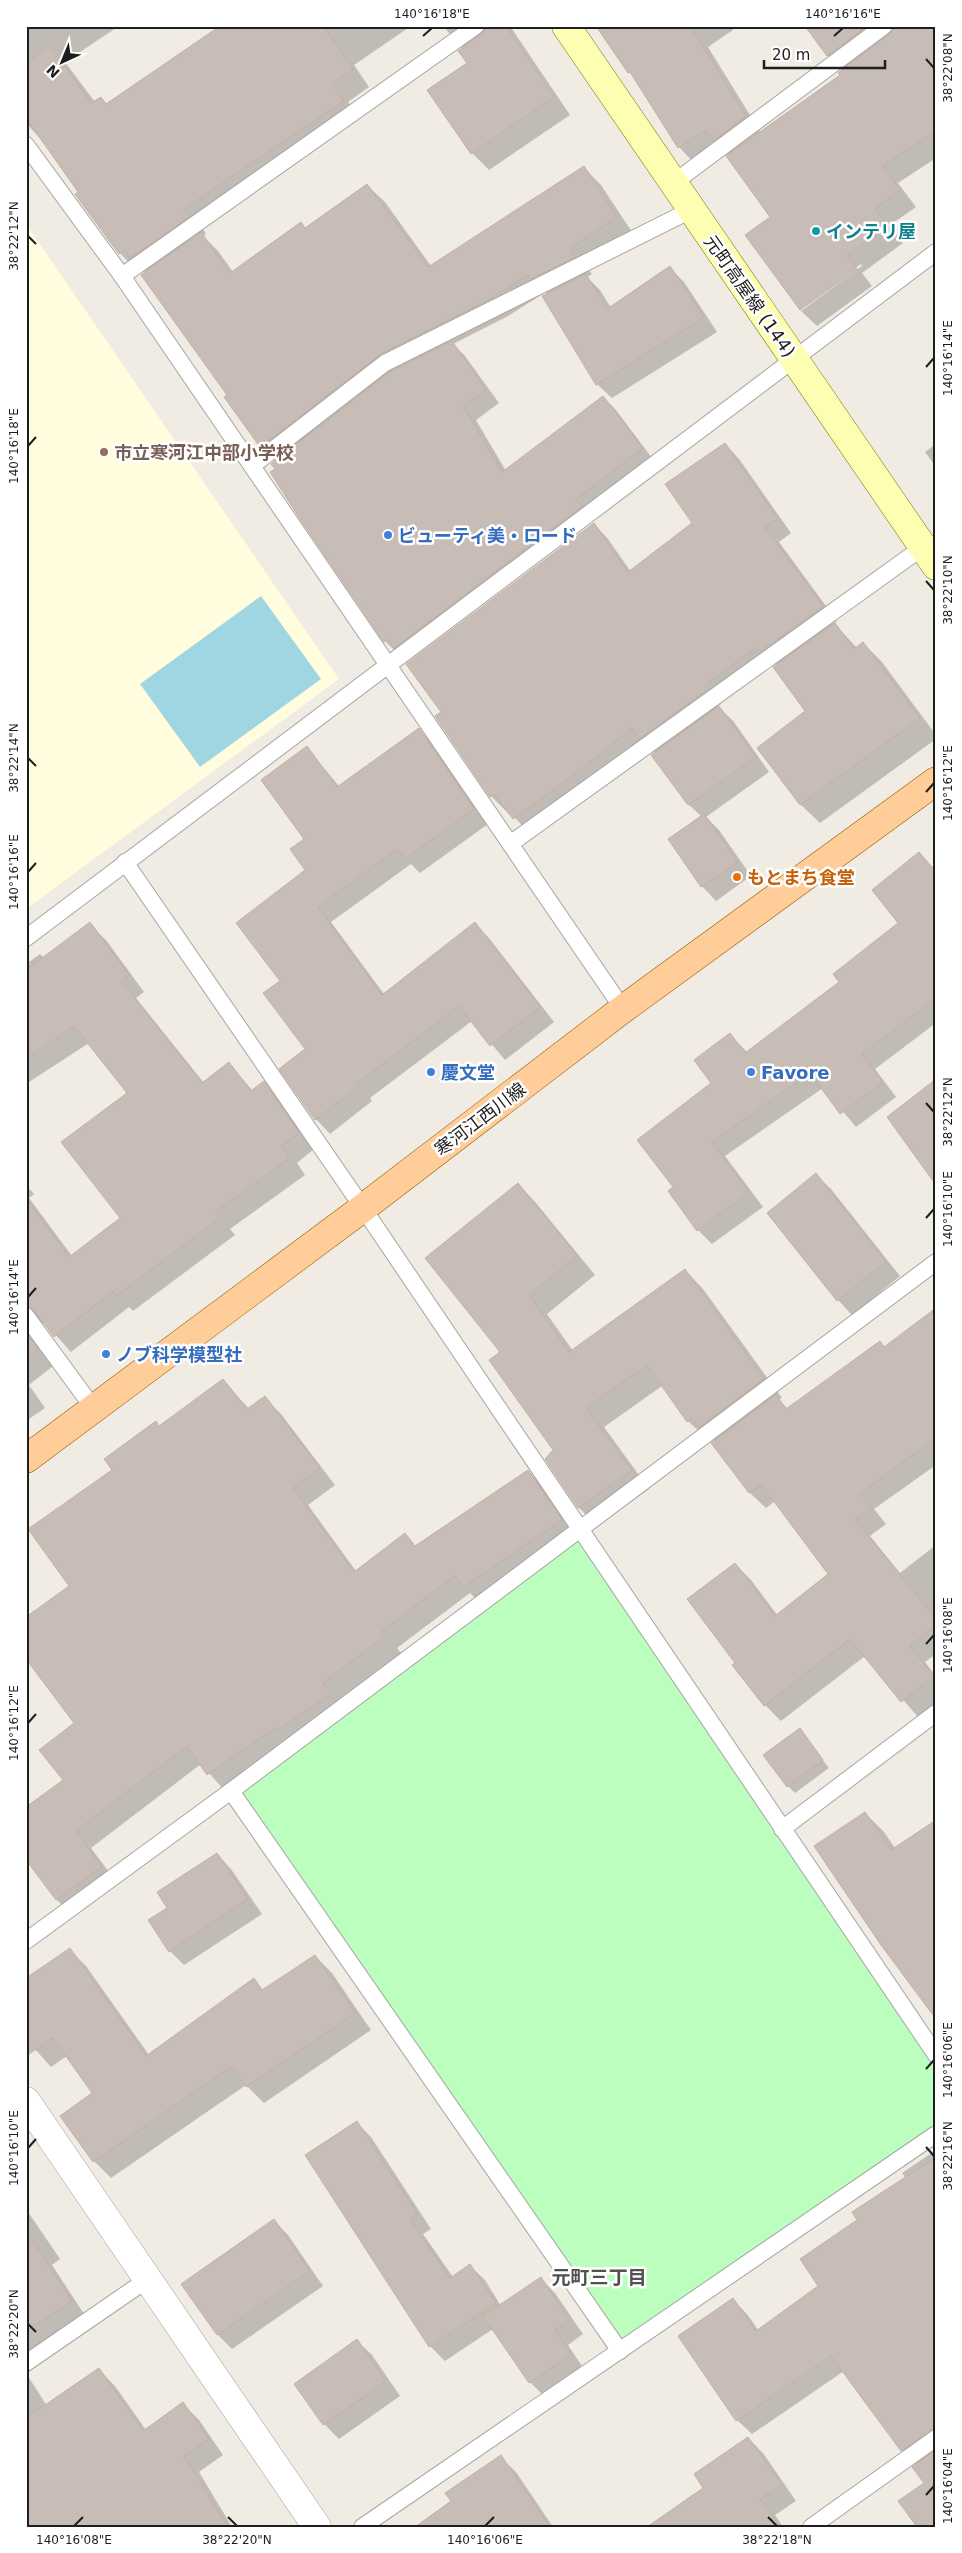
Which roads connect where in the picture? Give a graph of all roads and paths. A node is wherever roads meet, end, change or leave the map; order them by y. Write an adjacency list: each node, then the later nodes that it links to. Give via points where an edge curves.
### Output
1 (476, 26): 8 (lane)
2 (566, 26): 5 (main road, 元町高屋線 (144))
3 (884, 26): 5 (lane)
4 (26, 145): 8 (lane)
5 (672, 184): 6 (main road, 元町高屋線 (144))
6 (691, 210): 9 (main road, 元町高屋線 (144)); 10 (lane, via 384,363)
7 (936, 252): 9 (lane)
8 (122, 276): 10 (lane)
9 (793, 359): 11 (main road, 元町高屋線 (144)); 12 (lane)
10 (252, 466): 12 (lane)
11 (929, 556): 14 (lane)
12 (388, 665): 14 (lane); 15 (lane)
13 (936, 781): 17 (main road, 寒河江西川線)
14 (510, 844): 17 (lane)
15 (125, 862): 16 (lane); 18 (lane)
16 (26, 938)
17 (623, 1009): 18 (main road, 寒河江西川線)
18 (363, 1208): 21 (main road, 寒河江西川線); 23 (lane)
19 (936, 1262): 23 (lane)
20 (26, 1316): 21 (lane)
21 (94, 1409): 22 (main road, 寒河江西川線)
22 (26, 1459)
23 (578, 1529): 25 (lane); 26 (lane)
24 (936, 1713): 26 (lane)
25 (231, 1791): 27 (lane); 32 (lane)
26 (782, 1828): 28 (lane)
27 (26, 1941)
28 (936, 2055)
29 (26, 2101): 31 (street)
30 (936, 2134): 32 (lane)
31 (148, 2278): 33 (lane); 35 (street)
32 (620, 2351): 36 (lane)
33 (26, 2363)
34 (936, 2438): 37 (lane)
35 (317, 2527)
36 (362, 2527)
37 (811, 2527)

